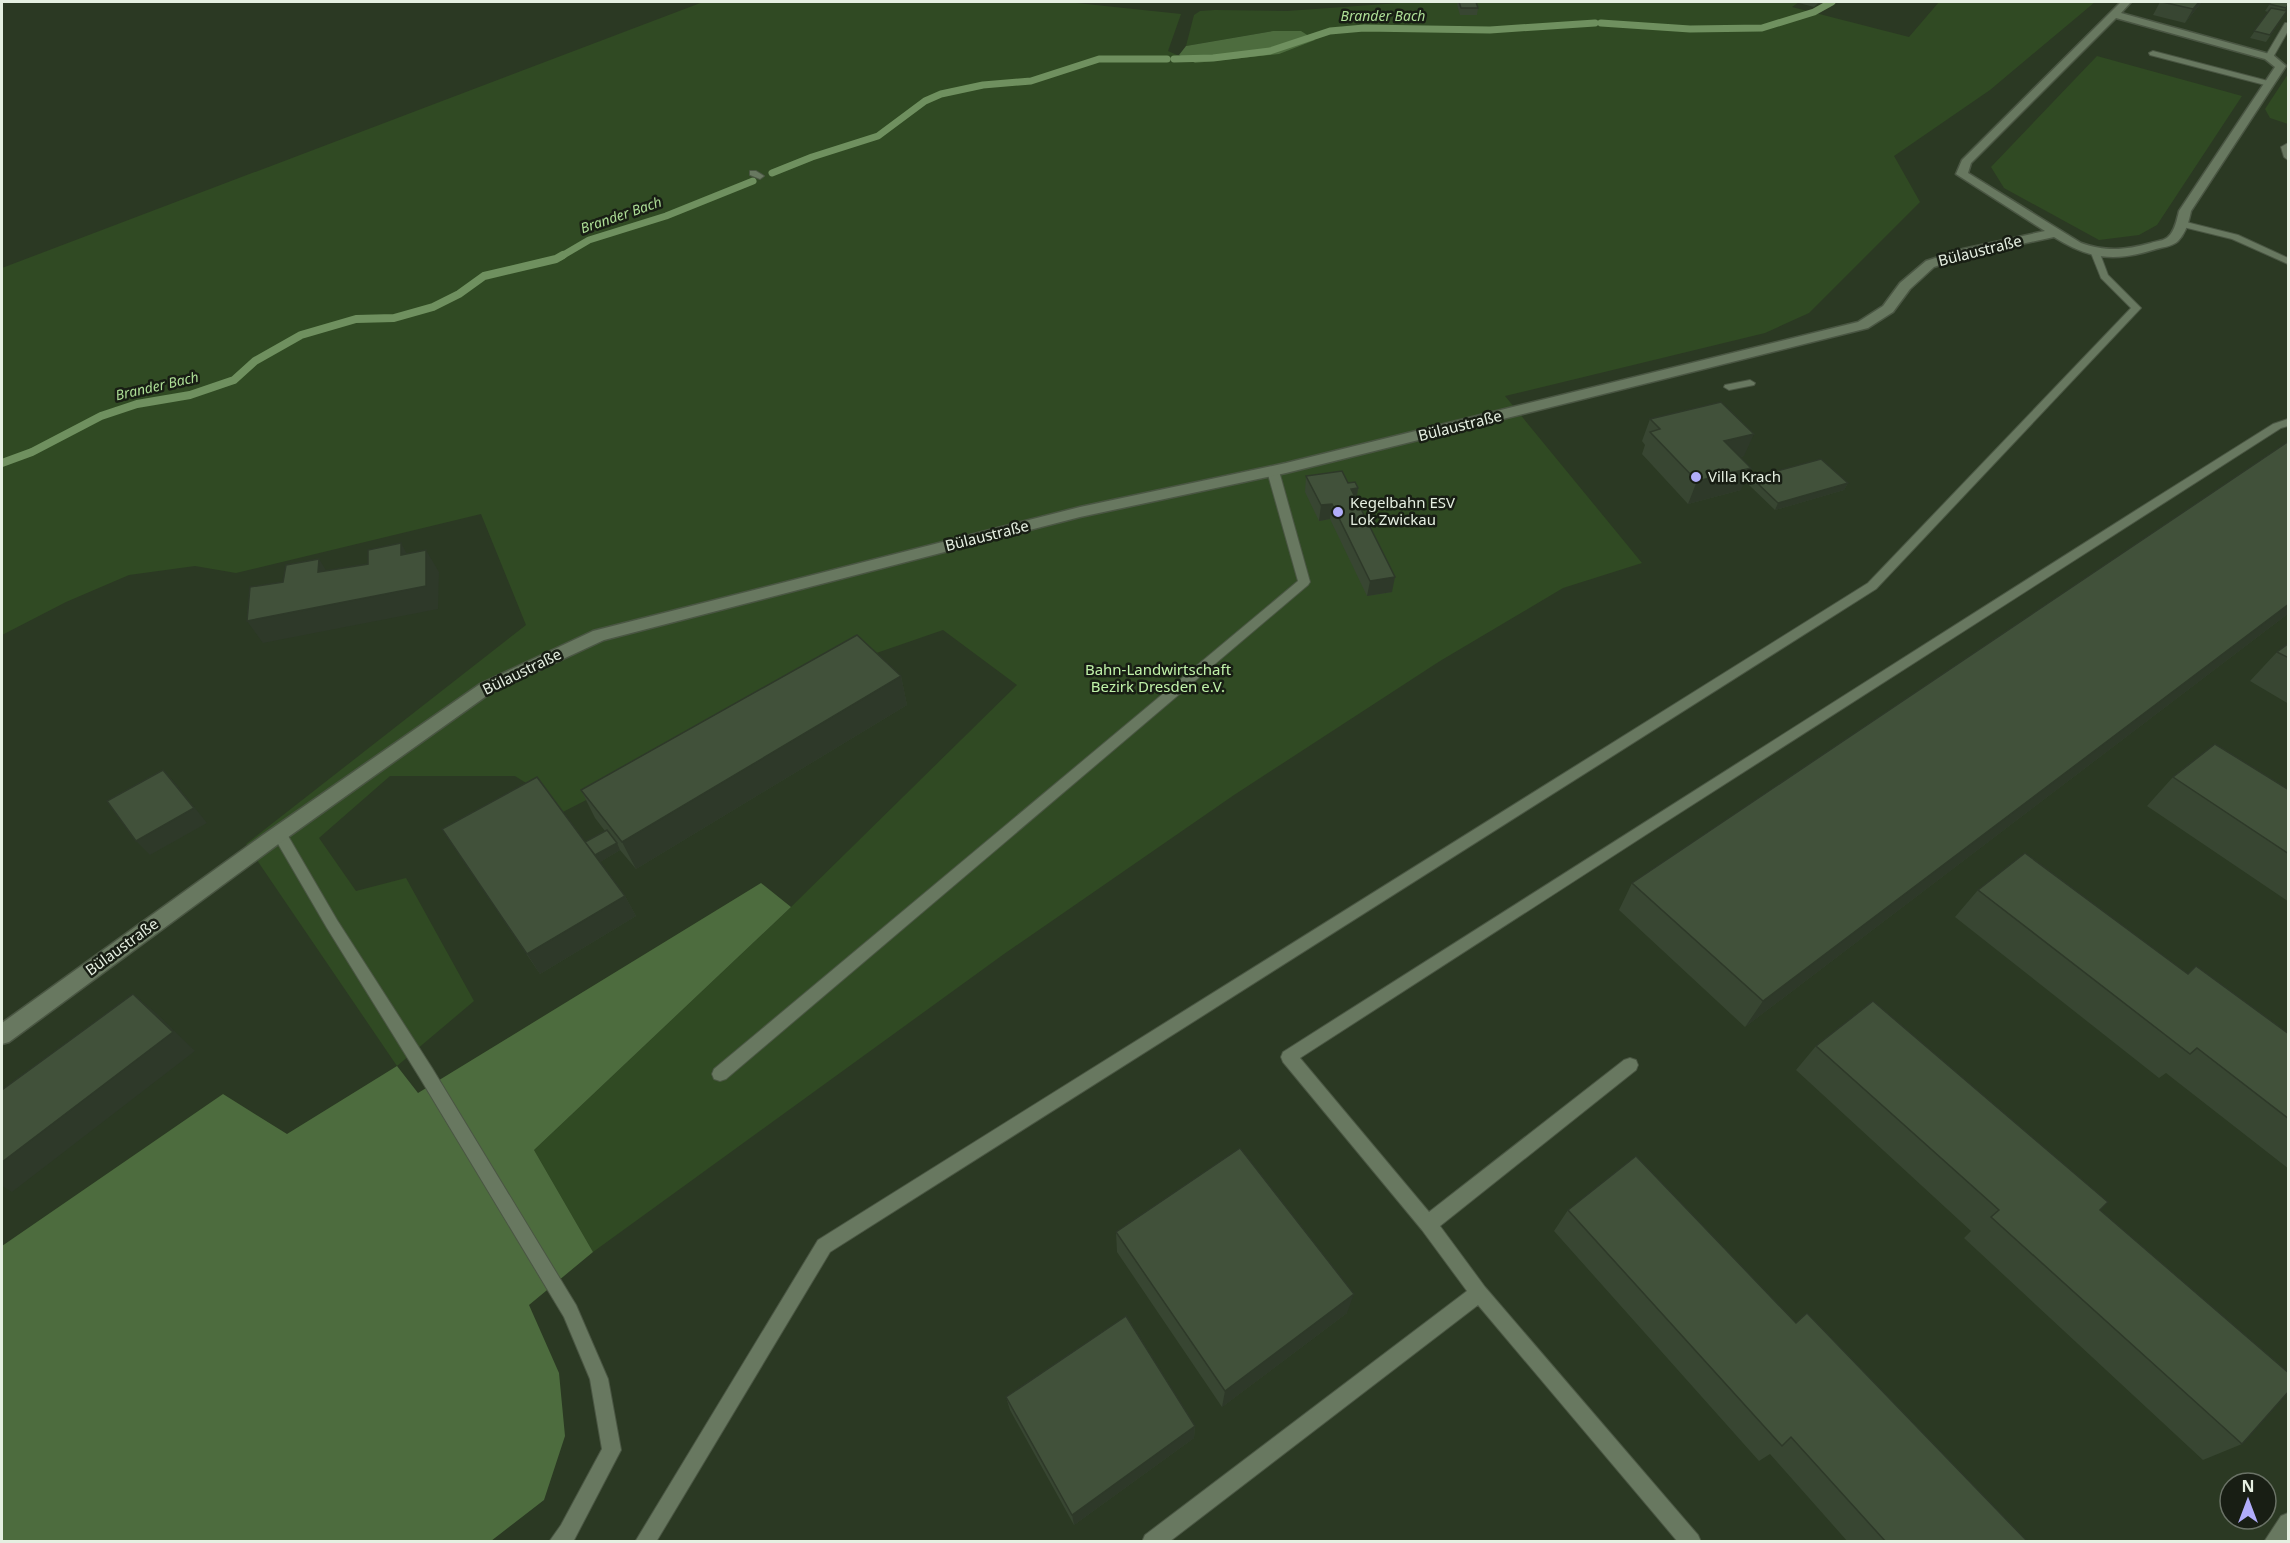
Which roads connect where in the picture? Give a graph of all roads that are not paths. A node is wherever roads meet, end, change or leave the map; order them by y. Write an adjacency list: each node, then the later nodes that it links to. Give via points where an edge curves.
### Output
1 (2126, 2): 2 (street, Bülaustraße)
2 (2114, 14): 5 (street); 10 (street, Bülaustraße, via 1966,162 1963,170 1967,179)
3 (2289, 25): 5 (lane)
4 (2153, 53): 6 (lane)
5 (2269, 57): 6 (street, Bülaustraße, via 2281,66)
6 (2269, 84): 9 (street, Bülaustraße, via 2185,211)
7 (2289, 146): 8 (lane, via 2285,147)
8 (2289, 158)
9 (2182, 224): 11 (street, Bülaustraße, via 2171,240 2136,251); 12 (lane, via 2235,237)
10 (2055, 233): 11 (street, Bülaustraße); 16 (street, Bülaustraße, via 1930,264 1905,286 1888,309 1863,325)
11 (2096, 253): 25 (lane, via 2104,276 2136,308 1872,585 824,1246)
12 (2289, 261)
13 (1750, 383): 14 (lane)
14 (1729, 387)
15 (2285, 427): 21 (lane, via 1498,921 1289,1057)
16 (1273, 471): 17 (street, Bülaustraße, via 1080,512 599,635 486,688); 20 (lane, via 1305,582)
17 (279, 833): 18 (street, Bülaustraße); 24 (lane, via 570,1311 598,1379 612,1450)
18 (2, 1035)
19 (1630, 1065): 21 (lane)
20 (720, 1074)
21 (1428, 1224): 22 (lane)
22 (1479, 1293): 26 (lane); 27 (lane)
23 (2289, 1523): 28 (lane)
24 (559, 1542)
25 (645, 1542)
26 (1152, 1542)
27 (1691, 1542)
28 (2274, 1542)

